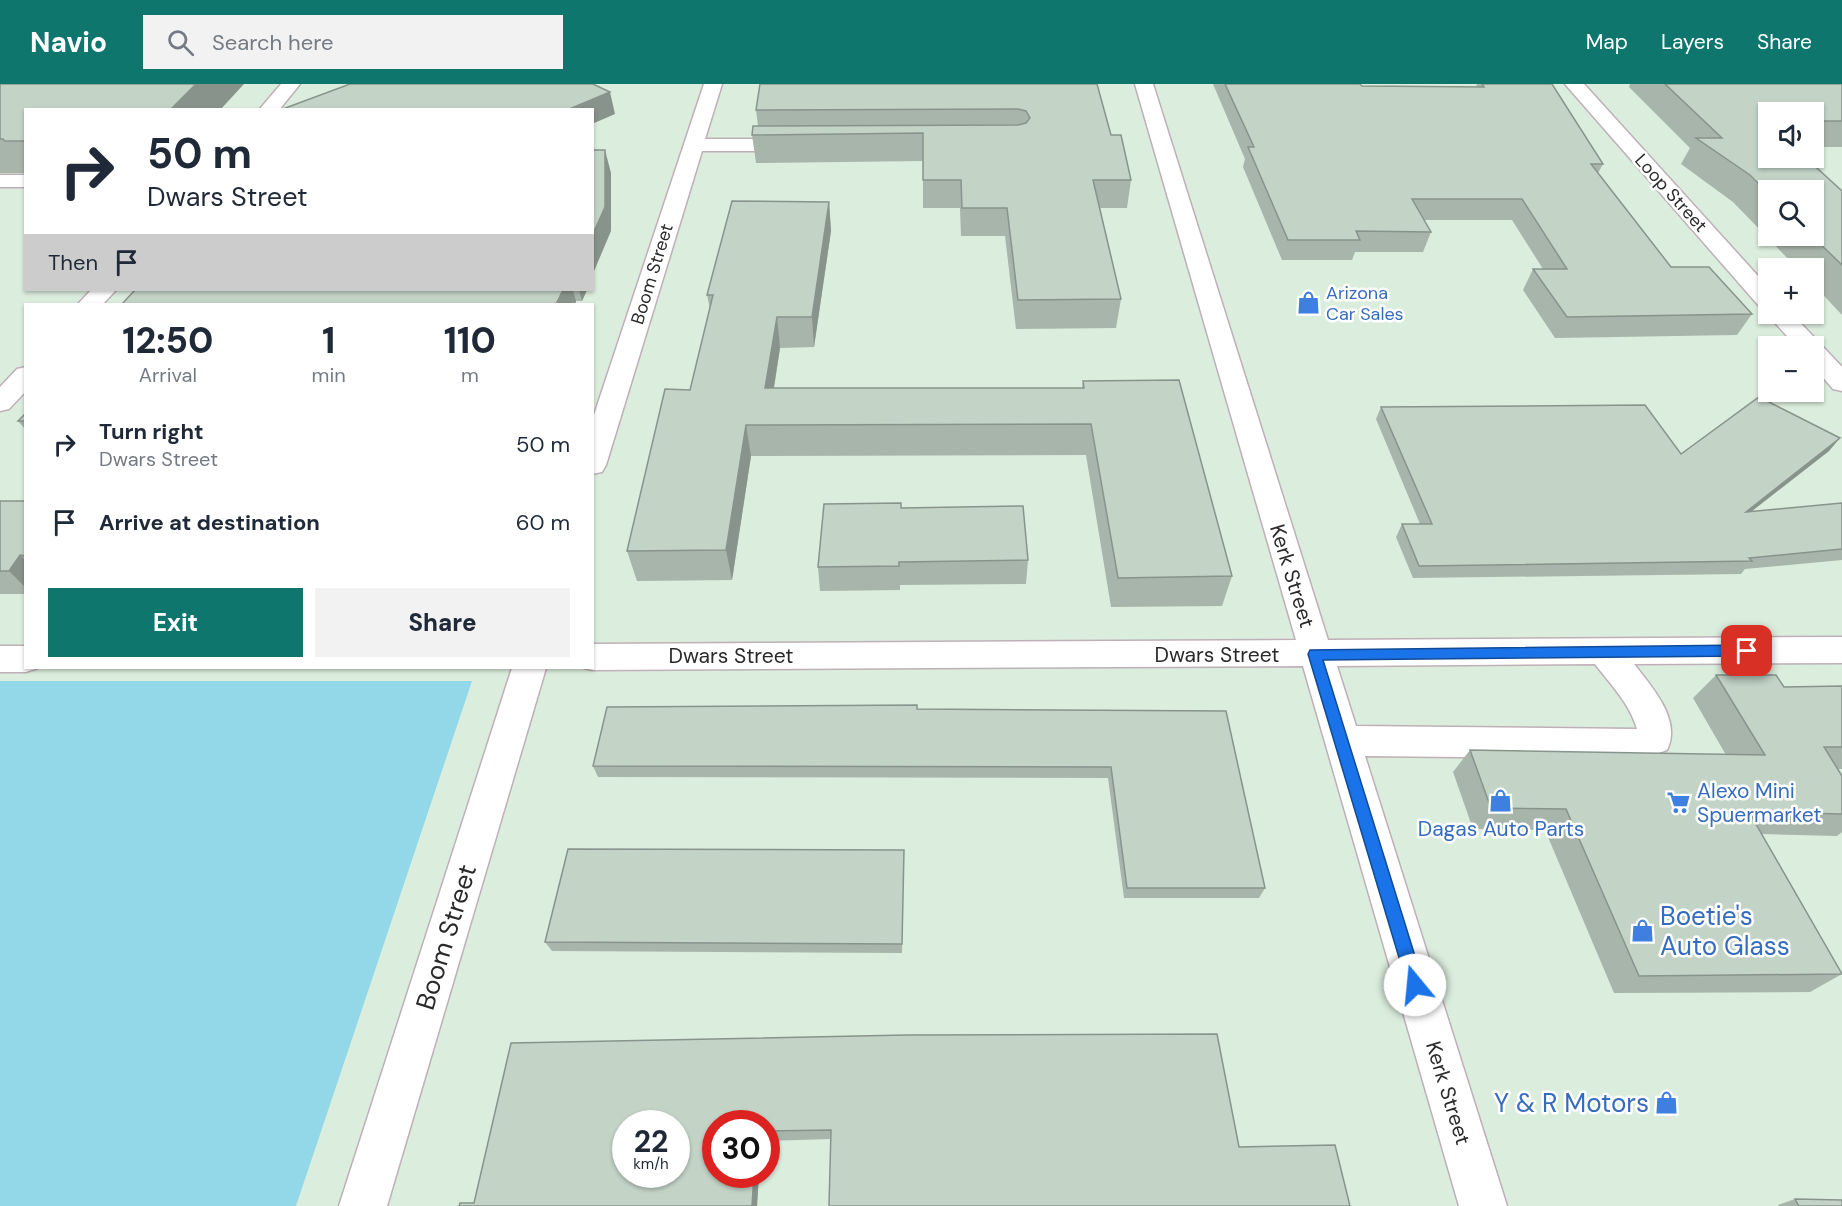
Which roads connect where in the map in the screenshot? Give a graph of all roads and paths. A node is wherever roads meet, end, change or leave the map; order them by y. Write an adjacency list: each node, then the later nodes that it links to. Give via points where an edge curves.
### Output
1 (291, 84): 5 (street)
2 (713, 84): 6 (street, Boom Street)
3 (1144, 84): 22 (street, Kerk Street)
4 (1574, 84): 11 (street, Loop Street)
5 (270, 108)
6 (693, 145): 7 (street); 19 (street, Boom Street)
7 (813, 145)
8 (0, 181): 9 (street)
9 (24, 181)
10 (103, 291): 12 (street)
11 (1758, 291)
12 (91, 303)
13 (1788, 324): 14 (street)
14 (1800, 336)
15 (1824, 363): 17 (street)
16 (24, 377): 18 (street)
17 (1842, 383)
18 (0, 403)
19 (594, 459)
20 (1842, 650): 21 (street, Dwars Street)
21 (1604, 652): 22 (street, Dwars Street); 27 (street, via 1648,711 1656,729 1654,740 1642,744)
22 (1315, 654): 23 (street, Dwars Street); 27 (street, Kerk Street)
23 (594, 657)
24 (0, 659): 25 (street)
25 (24, 659)
26 (529, 669): 28 (street, Boom Street)
27 (1341, 741): 29 (street, Kerk Street)
28 (363, 1206)
29 (1483, 1206)

